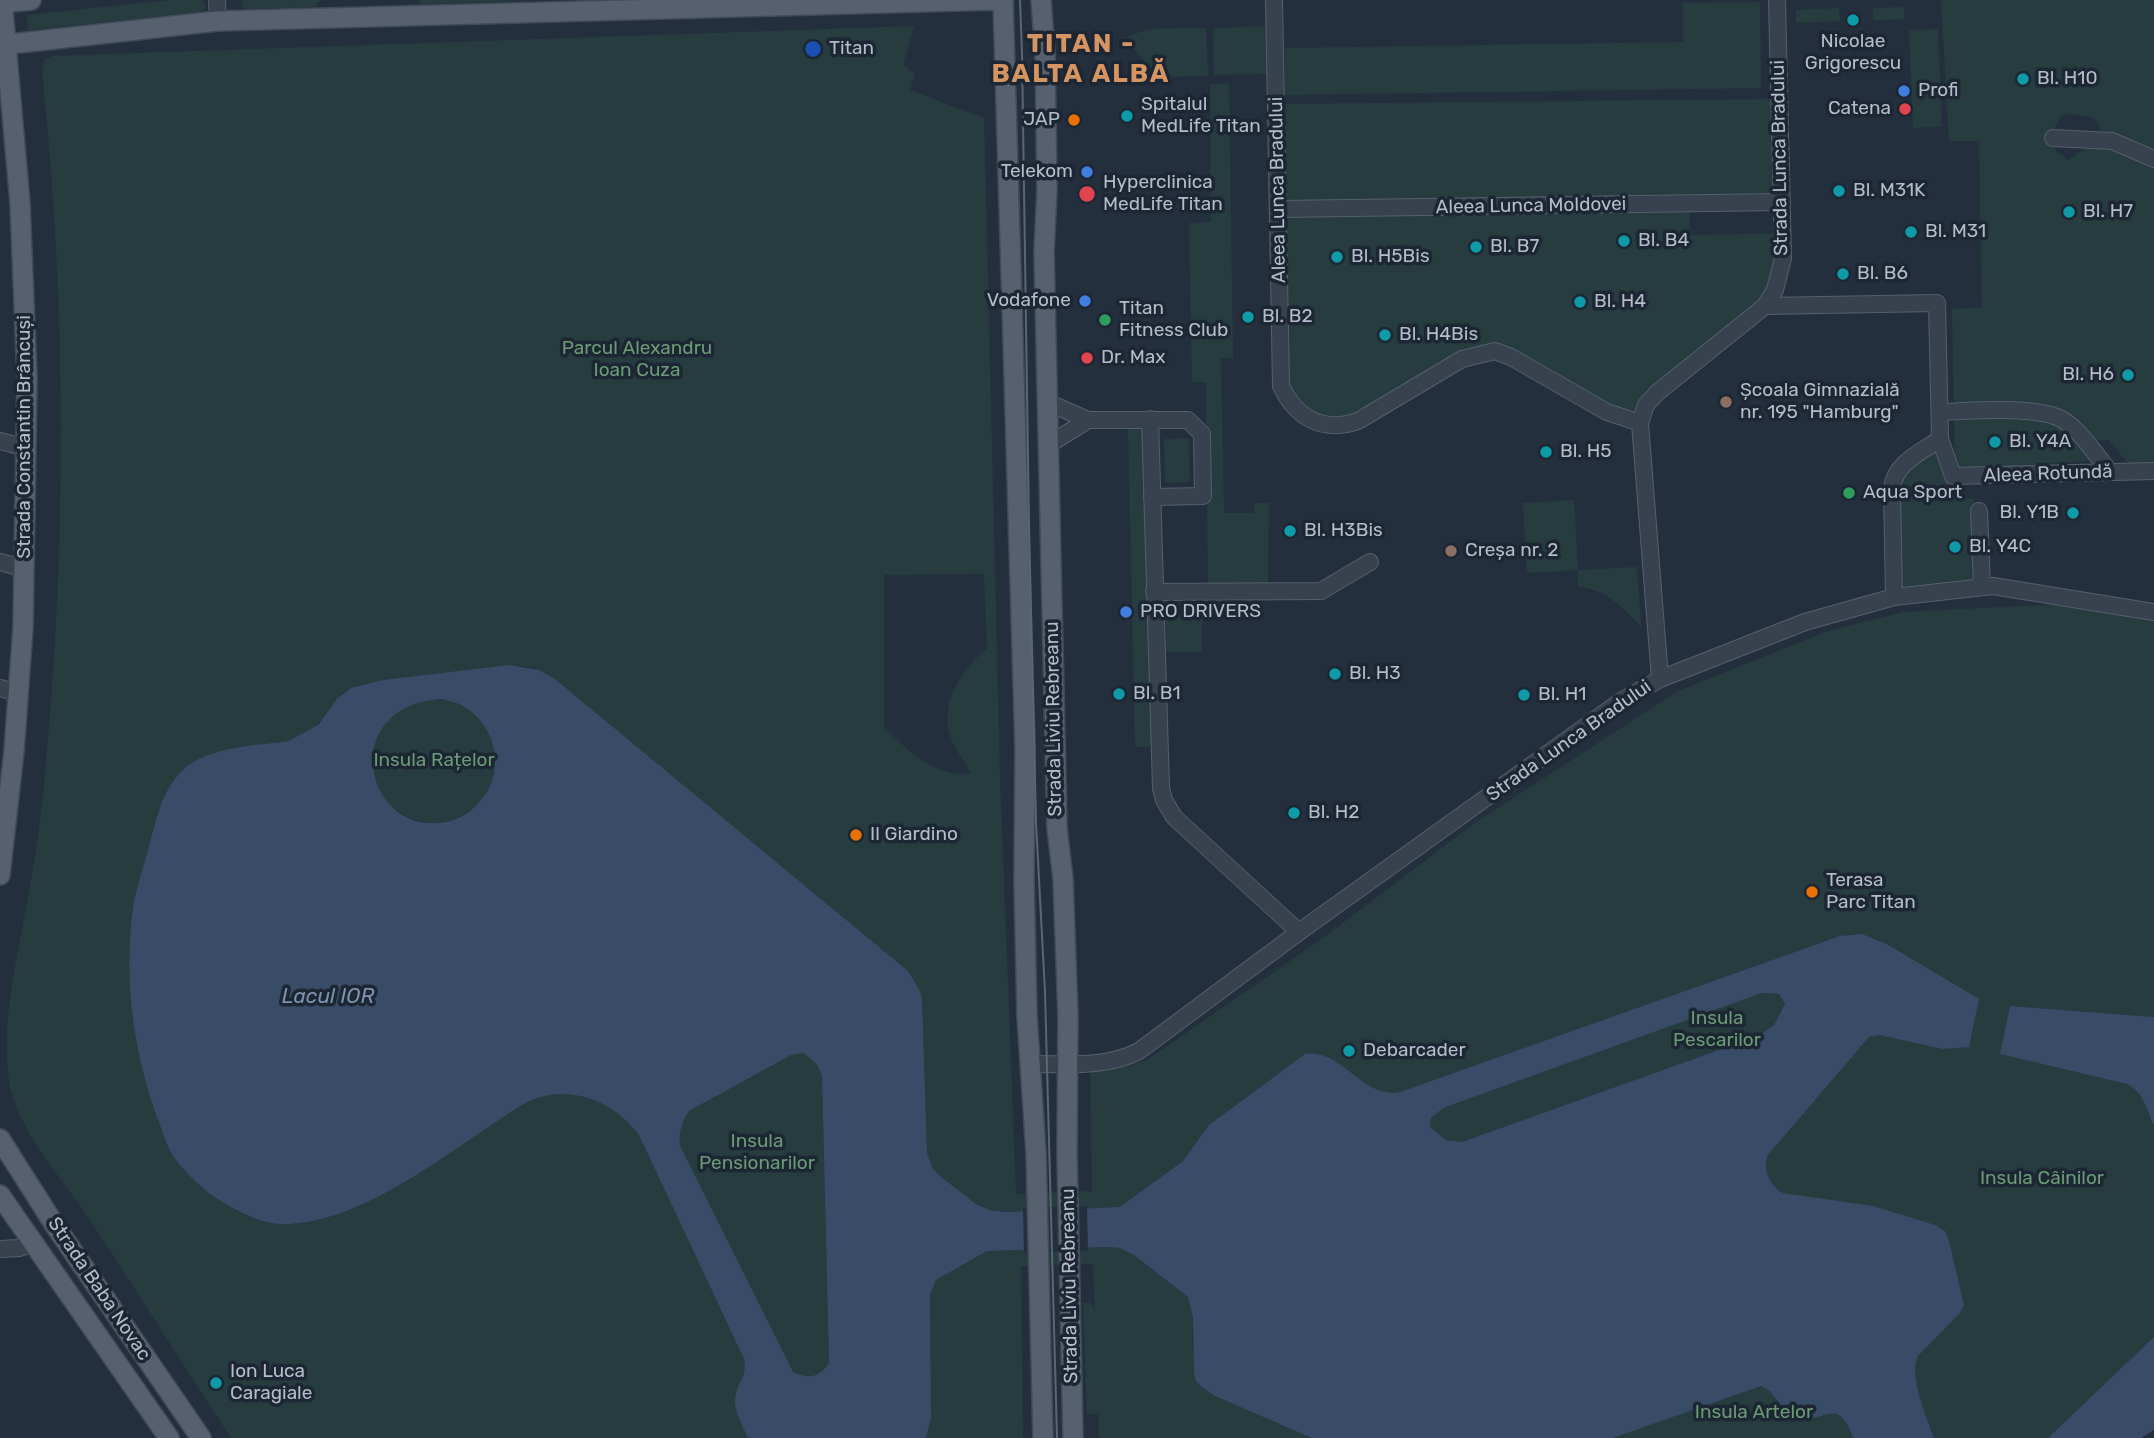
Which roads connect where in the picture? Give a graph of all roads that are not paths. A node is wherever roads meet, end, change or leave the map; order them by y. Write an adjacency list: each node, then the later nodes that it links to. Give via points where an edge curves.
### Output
1 (31, 0): 8 (main road)
2 (217, 0): 9 (street)
3 (996, 0): 9 (main road)
4 (1003, 0): 41 (main road, Strada Liviu Rebreanu)
5 (1041, 0): 16 (main road, Strada Liviu Rebreanu)
6 (1274, 0): 14 (street, Aleea Lunca Bradului)
7 (1777, 0): 13 (street, Strada Lunca Bradului)
8 (1, 2): 10 (main road, Strada Constantin Brâncuși)
9 (218, 21): 10 (main road)
10 (3, 44): 24 (main road, Strada Constantin Brâncuși, via 24,271)
11 (2053, 138): 12 (street, via 2112,141)
12 (2154, 159)
13 (1782, 202): 14 (street, Aleea Lunca Moldovei); 15 (street, Strada Lunca Bradului, via 1781,267)
14 (1279, 209): 20 (street, Aleea Lunca Bradului, via 1281,386 1293,406 1314,421 1335,427 1358,421 1462,359 1495,351 1606,412)
15 (1765, 306): 17 (street, Aleea Rotundă, via 1937,303); 20 (street, Strada Lunca Bradului, via 1658,392 1646,405)
16 (1047, 402): 19 (street); 23 (main road, Strada Liviu Rebreanu)
17 (1940, 412): 21 (street, Aleea Rotundă); 26 (street, via 2029,411 2056,416 2073,428)
18 (1150, 419): 19 (street); 27 (street); 27 (street, via 1188,420 1202,434 1203,496)
19 (1088, 420): 23 (street)
20 (1640, 423): 36 (street, Strada Lunca Bradului)
21 (1940, 439): 26 (street, Aleea Rotundă, via 1953,476); 34 (street, via 1895,476)
22 (0, 441): 24 (street)
23 (1048, 445): 42 (main road, Strada Liviu Rebreanu)
24 (27, 448): 31 (main road, Strada Constantin Brâncuși)
25 (2154, 471): 26 (street, Aleea Rotundă)
26 (2110, 472)
27 (1152, 497): 33 (street)
28 (1979, 511): 32 (street)
29 (0, 562): 31 (street)
30 (1370, 562): 33 (street, via 1321,591)
31 (25, 569): 37 (main road, Strada Constantin Brâncuși)
32 (1982, 587): 34 (street); 35 (street, via 2014,588)
33 (1154, 592): 40 (street, via 1164,800 1205,848)
34 (1894, 597): 36 (street, via 1805,622)
35 (2154, 612)
36 (1660, 679): 40 (street, Strada Lunca Bradului, via 1621,701)
37 (9, 691): 38 (main road, Strada Constantin Brâncuși)
38 (4, 809): 39 (main road, Strada Constantin Brâncuși)
39 (0, 875)
40 (1299, 932): 42 (street, Strada Lunca Bradului, via 1139,1051 1108,1062)
41 (1031, 1064): 42 (street, Strada Lunca Bradului); 51 (main road, Strada Liviu Rebreanu)
42 (1068, 1064): 52 (main road, Strada Liviu Rebreanu)
43 (0, 1139): 45 (main road, Strada Baba Novac)
44 (0, 1158): 45 (main road)
45 (34, 1194): 50 (main road, Strada Baba Novac)
46 (0, 1195): 47 (main road, Strada Baba Novac)
47 (32, 1243): 48 (street); 49 (main road, Strada Baba Novac)
48 (0, 1249)
49 (169, 1438)
50 (201, 1438)
51 (1043, 1438)
52 (1073, 1438)

